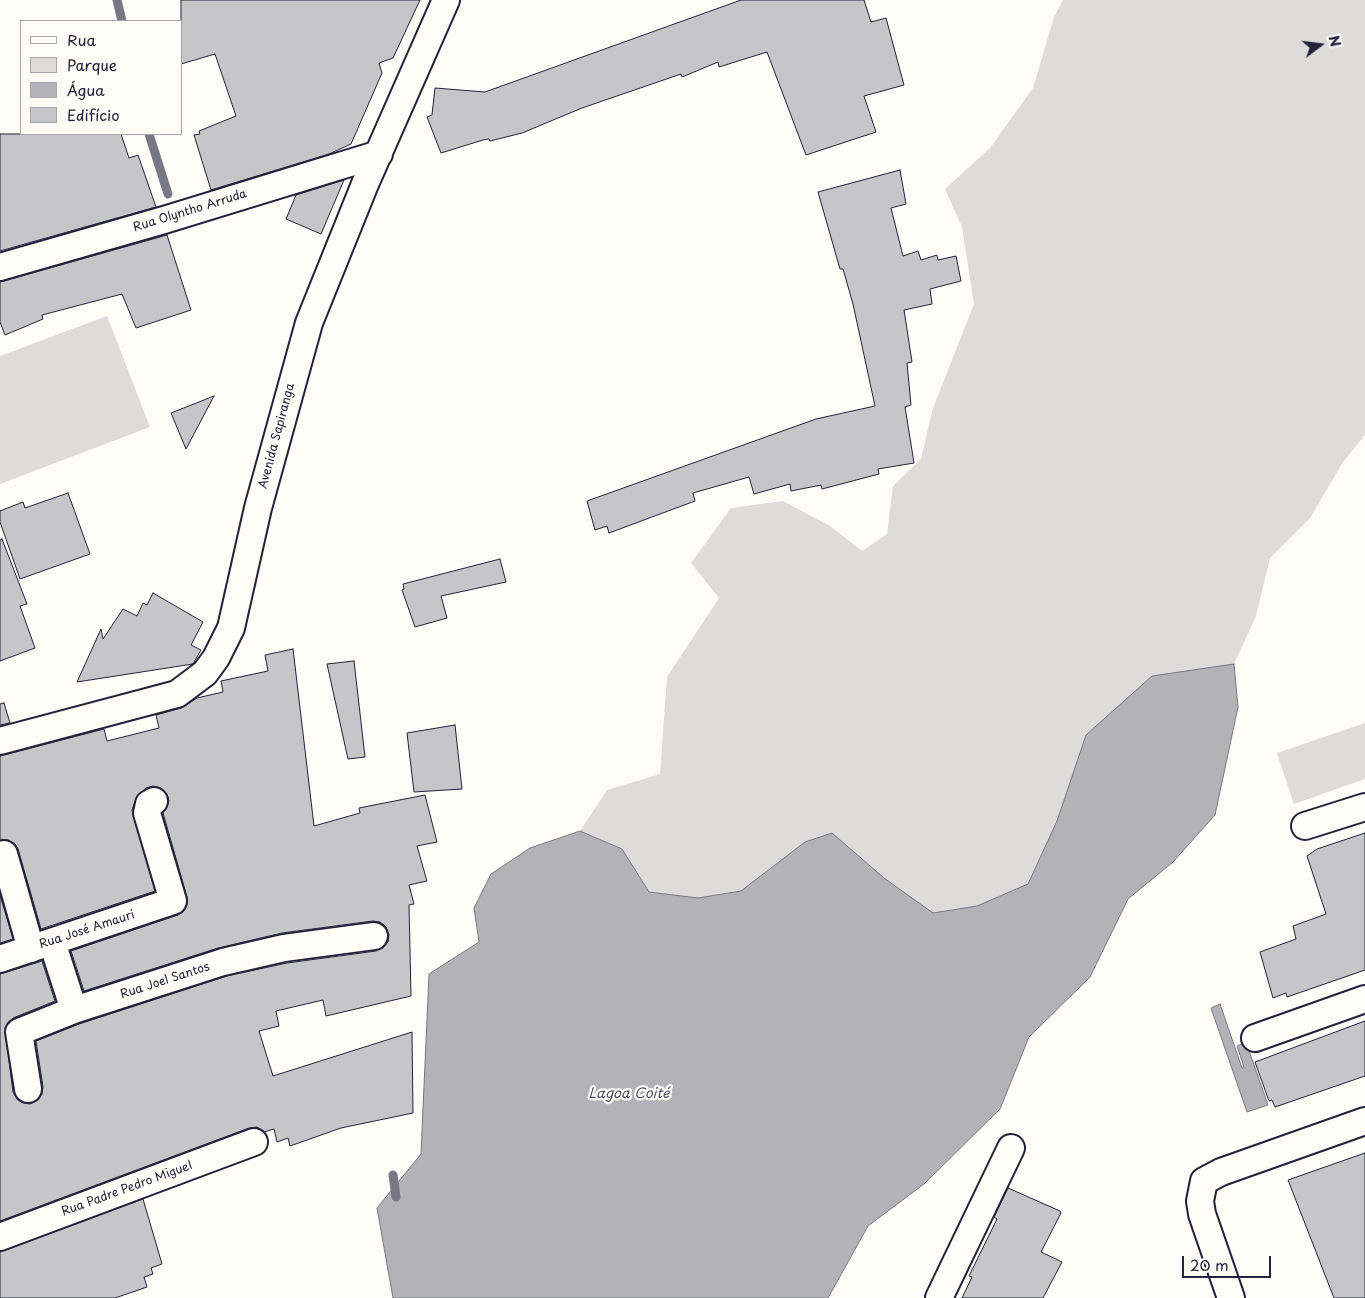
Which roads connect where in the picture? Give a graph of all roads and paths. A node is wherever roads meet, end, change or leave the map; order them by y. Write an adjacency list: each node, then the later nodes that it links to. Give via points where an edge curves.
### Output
1 (446, 0): 2 (street, Avenida Sapiranga)
2 (379, 154): 3 (street, Rua Olyntho Arruda); 4 (street, Avenida Sapiranga, via 309,323 260,498 231,628 216,658 205,673 177,694)
3 (0, 267)
4 (0, 741)
5 (154, 801): 10 (street, Rua José Amauri, via 147,813 173,901)
6 (1365, 806): 7 (street)
7 (1305, 826)
8 (4, 854): 10 (street)
9 (374, 936): 13 (street, Rua Joel Santos, via 284,948 223,962)
10 (41, 945): 11 (street, Rua José Amauri); 13 (street)
11 (0, 959)
12 (1365, 998): 14 (street)
13 (74, 1010): 15 (street, Rua Joel Santos, via 19,1032)
14 (1255, 1038)
15 (28, 1090)
16 (1365, 1121): 21 (street, via 1204,1181 1200,1201)
17 (254, 1142): 19 (street, Rua Padre Pedro Miguel)
18 (1011, 1148): 20 (street)
19 (0, 1237)
20 (939, 1298)
21 (1231, 1298)

